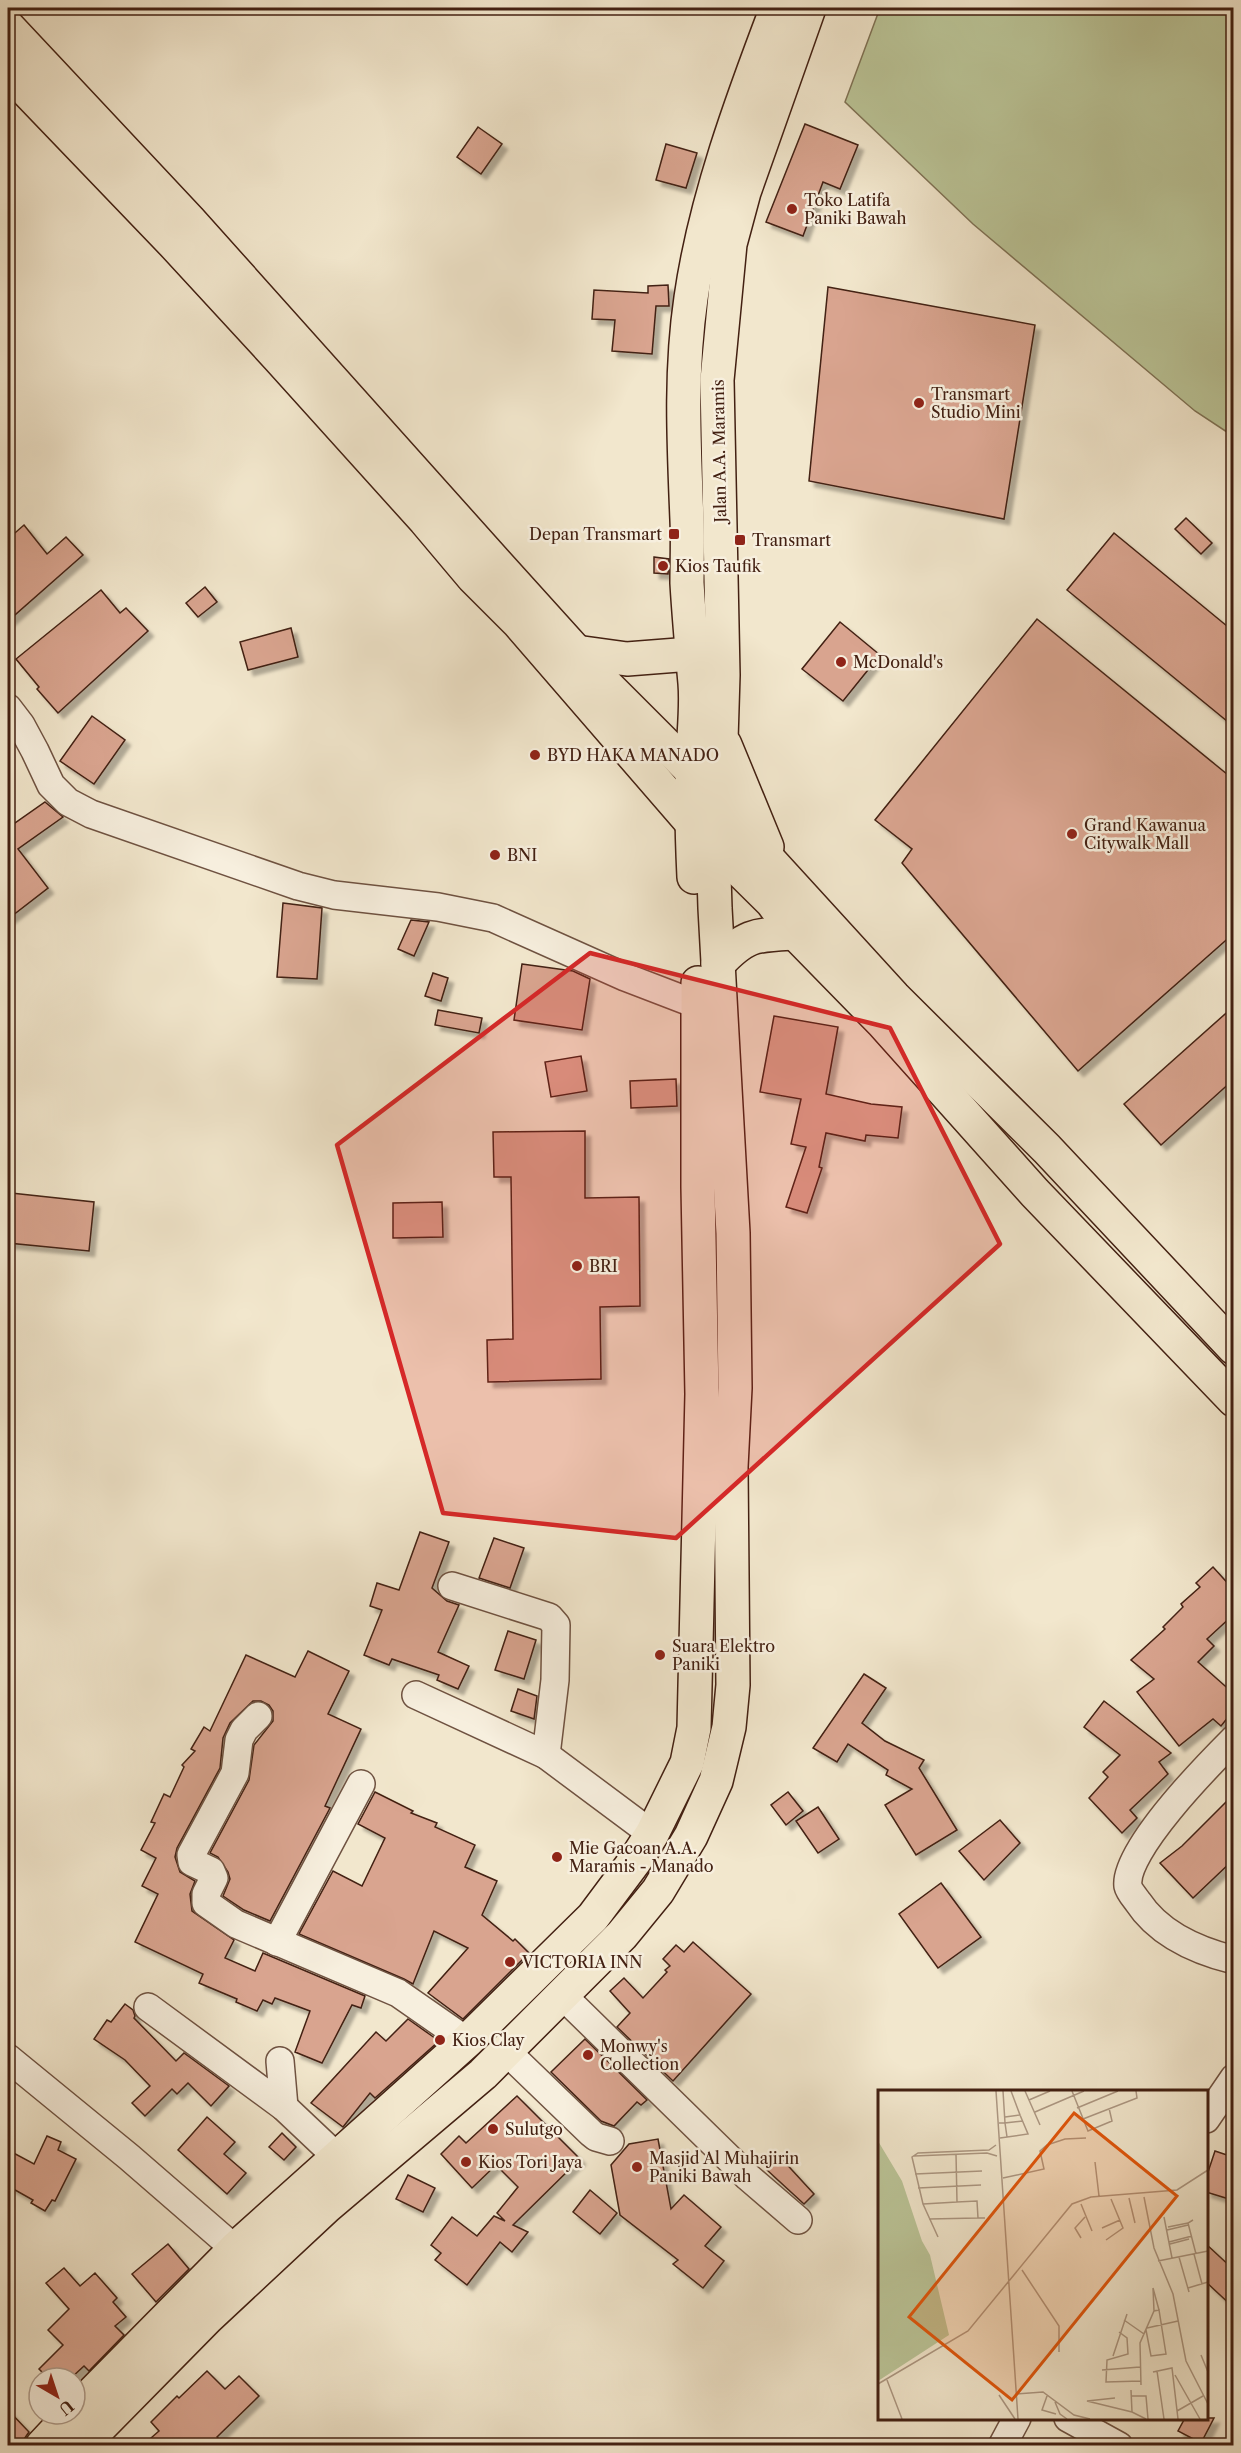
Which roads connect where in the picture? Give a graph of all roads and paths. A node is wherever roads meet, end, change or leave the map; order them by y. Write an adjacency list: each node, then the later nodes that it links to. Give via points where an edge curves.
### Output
1 (777, 8): 7 (highway, via 721,169 691,295 682,389)
2 (809, 8): 9 (highway, Jalan A.A. Maramis, via 744,192 730,244 725,283 717,380 723,569)
3 (8, 27): 5 (highway, via 189,220)
4 (8, 71): 5 (highway, via 247,323 425,520)
5 (484, 570): 6 (highway); 12 (highway, via 525,630)
6 (576, 652): 7 (highway, via 627,659); 10 (highway)
7 (691, 654): 10 (highway, via 695,684)
8 (8, 708): 16 (street, via 51,785 68,802 91,814 298,886 334,895 438,907 493,918)
9 (722, 738): 11 (highway, Jalan A.A. Maramis); 13 (highway)
10 (692, 771): 11 (highway); 12 (highway)
11 (719, 805): 12 (highway, Jalan A.A. Maramis); 13 (highway)
12 (702, 832): 14 (highway, via 772,903); 15 (highway, Jalan A.A. Maramis); 16 (highway)
13 (775, 867): 17 (highway, via 894,997 1047,1149)
14 (795, 933): 15 (highway, via 754,937 736,944); 18 (highway)
15 (718, 964): 28 (highway, Jalan A.A. Maramis, via 733,1233 733,1685 729,1727 716,1781 691,1836 658,1891)
16 (698, 1005): 25 (highway, via 702,1394 694,1728 687,1763)
17 (1233, 1348)
18 (1233, 1400)
19 (452, 1586): 23 (street, via 549,1617 556,1625 555,1680)
20 (416, 1695): 23 (street)
21 (258, 1716): 26 (street, via 239,1740 234,1773 192,1859 213,1875 205,1899 208,1906 228,1920)
22 (1233, 1739): 27 (street, via 1167,1812 1130,1870 1128,1888 1144,1912 1171,1934 1205,1953)
23 (546, 1755): 25 (street)
24 (361, 1784): 26 (street)
25 (652, 1834): 30 (highway, via 592,1917)
26 (277, 1942): 30 (street, via 398,1993)
27 (1233, 1960)
28 (563, 1996): 31 (highway, Jalan A.A. Maramis); 39 (street, via 748,2177)
29 (148, 2007): 35 (street)
30 (467, 2041): 38 (highway)
31 (506, 2051): 37 (street, via 591,2133); 46 (highway, Jalan A.A. Maramis, via 326,2207 207,2318)
32 (8, 2058): 40 (street)
33 (280, 2061): 35 (street)
34 (1233, 2078): 36 (street)
35 (284, 2107): 38 (street)
36 (1208, 2117)
37 (610, 2141)
38 (339, 2158): 40 (highway)
39 (798, 2220)
40 (236, 2249): 41 (highway)
41 (87, 2400)
42 (1016, 2420): 47 (street)
43 (1072, 2420): 48 (street)
44 (61, 2426): 45 (highway)
45 (42, 2445)
46 (81, 2445)
47 (1002, 2445)
48 (1119, 2445)

